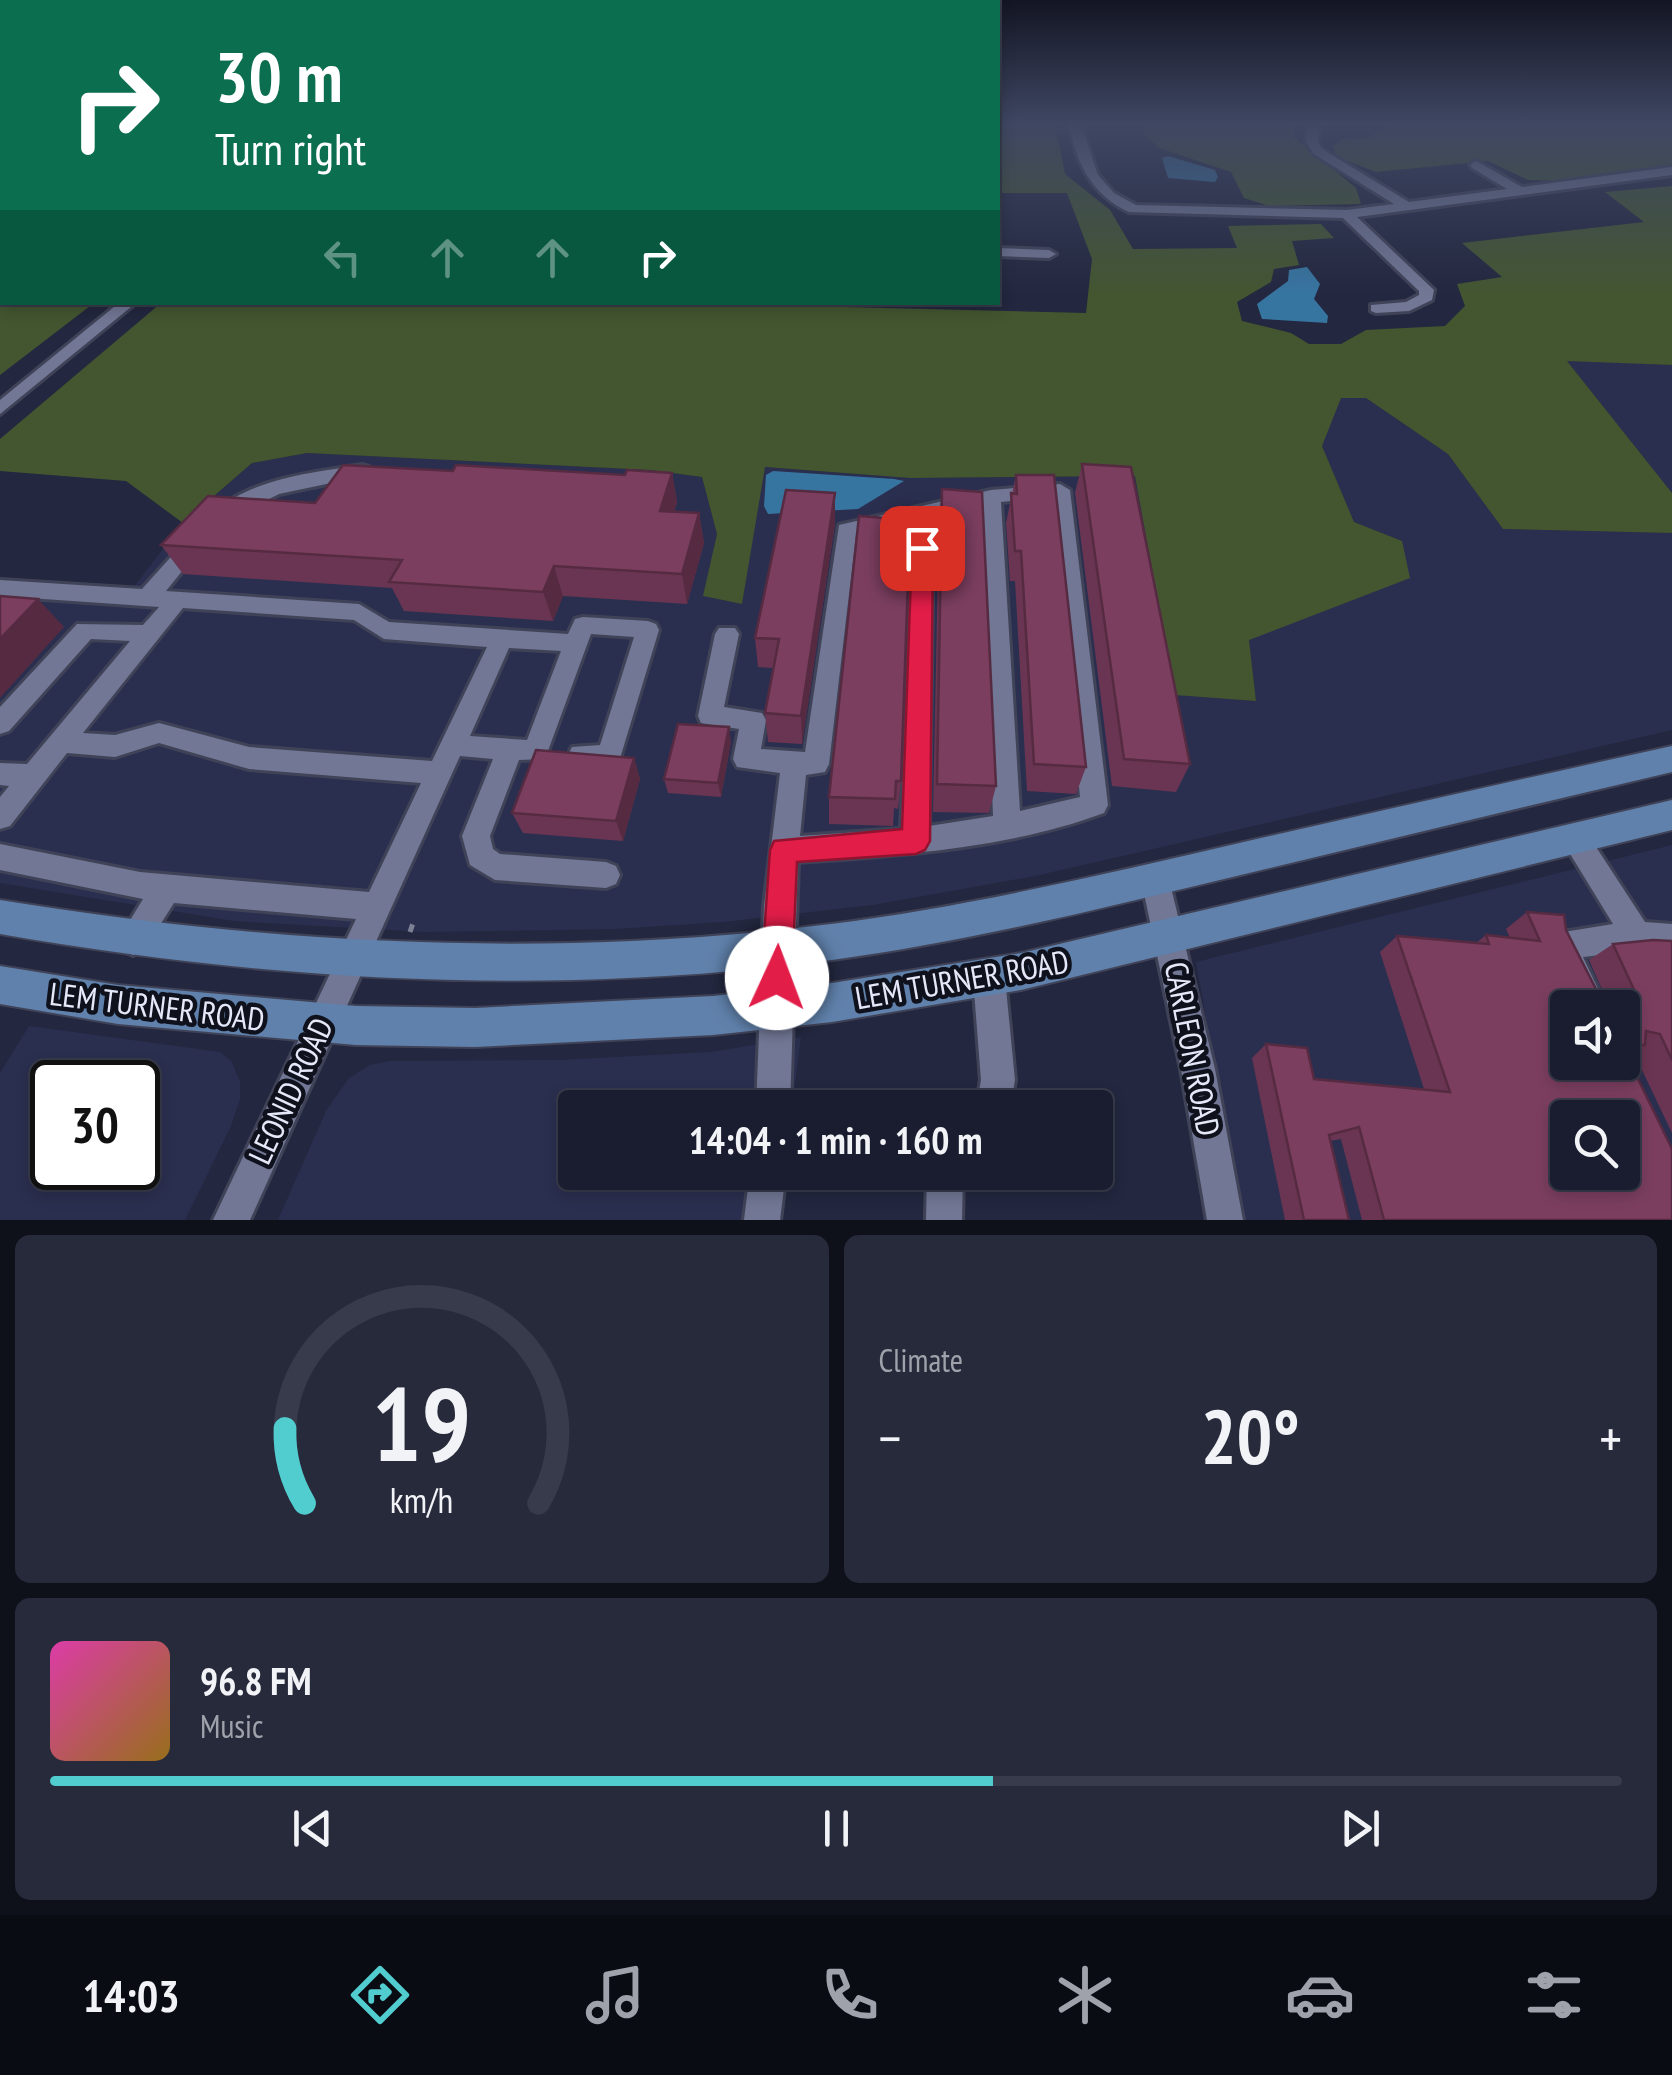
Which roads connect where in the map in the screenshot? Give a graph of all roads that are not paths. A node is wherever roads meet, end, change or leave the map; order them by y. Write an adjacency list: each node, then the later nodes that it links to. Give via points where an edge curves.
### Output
1 (1094, 181): 7 (street, via 1134,209)
2 (1367, 181): 6 (street)
3 (1502, 181): 5 (street)
4 (1596, 181): 5 (street)
5 (1519, 191): 6 (street)
6 (1408, 206): 7 (street)
7 (1347, 214): 11 (street, via 1426,290 1421,303)
8 (1000, 252): 9 (street)
9 (1049, 254)
10 (126, 305): 12 (street)
11 (1376, 308)
12 (0, 409)
13 (380, 471): 17 (street, via 299,480 240,502 212,523)
14 (990, 496): 15 (street); 34 (street); 34 (street, via 1060,490 1094,805)
15 (923, 512): 28 (street, via 846,530 816,764); 36 (street)
16 (0, 588): 17 (street)
17 (147, 598): 18 (street)
18 (176, 600): 19 (street); 21 (street, via 358,612 384,630)
19 (148, 634): 23 (street, via 85,630); 24 (street)
20 (728, 634): 28 (street, via 710,716 753,720 746,759)
21 (502, 639): 22 (street); 25 (street, LEONID ROAD)
22 (576, 644): 26 (street); 26 (street, via 583,625 648,630 609,757)
23 (0, 724)
24 (62, 742): 29 (street, via 116,746 159,732 248,758); 31 (street)
25 (452, 745): 26 (street); 29 (street, LEONID ROAD)
26 (523, 751): 39 (street, via 476,836 480,856 496,866)
27 (1672, 760): 40 (main road, LEM TURNER ROAD)
28 (794, 762): 37 (street)
29 (439, 773): 42 (street, LEONID ROAD)
30 (0, 774): 31 (street)
31 (33, 776): 33 (street)
32 (1672, 816): 35 (main road, LEM TURNER ROAD)
33 (0, 817)
34 (1008, 826): 36 (street)
35 (1575, 839): 44 (street); 45 (main road, LEM TURNER ROAD)
36 (916, 841): 37 (street)
37 (784, 850): 48 (street)
38 (0, 858): 41 (street)
39 (606, 875)
40 (1155, 879): 45 (street, CARLEON ROAD); 48 (main road, LEM TURNER ROAD, via 938,926)
41 (167, 888): 42 (street); 47 (street)
42 (376, 906): 49 (street, LEONID ROAD)
43 (0, 917): 47 (main road, LEM TURNER ROAD)
44 (1637, 936): 46 (street); 52 (street, via 1562,945)
45 (1169, 937): 50 (main road, LEM TURNER ROAD); 62 (street, CARLEON ROAD)
46 (1672, 939)
47 (133, 940): 49 (main road, LEM TURNER ROAD)
48 (778, 946): 49 (main road, LEM TURNER ROAD, via 542,964); 53 (street)
49 (350, 961): 54 (street, LEONID ROAD)
50 (989, 978): 53 (main road, LEM TURNER ROAD); 56 (street)
51 (0, 985): 54 (main road, LEM TURNER ROAD, via 104,1004)
52 (1583, 990)
53 (776, 1010): 54 (main road, LEM TURNER ROAD, via 545,1027); 55 (street)
54 (320, 1026): 59 (street, LEONID ROAD)
55 (774, 1090)
56 (996, 1090)
57 (766, 1190): 60 (street)
58 (945, 1190): 61 (street)
59 (231, 1220)
60 (762, 1220)
61 (944, 1220)
62 (1225, 1220)

